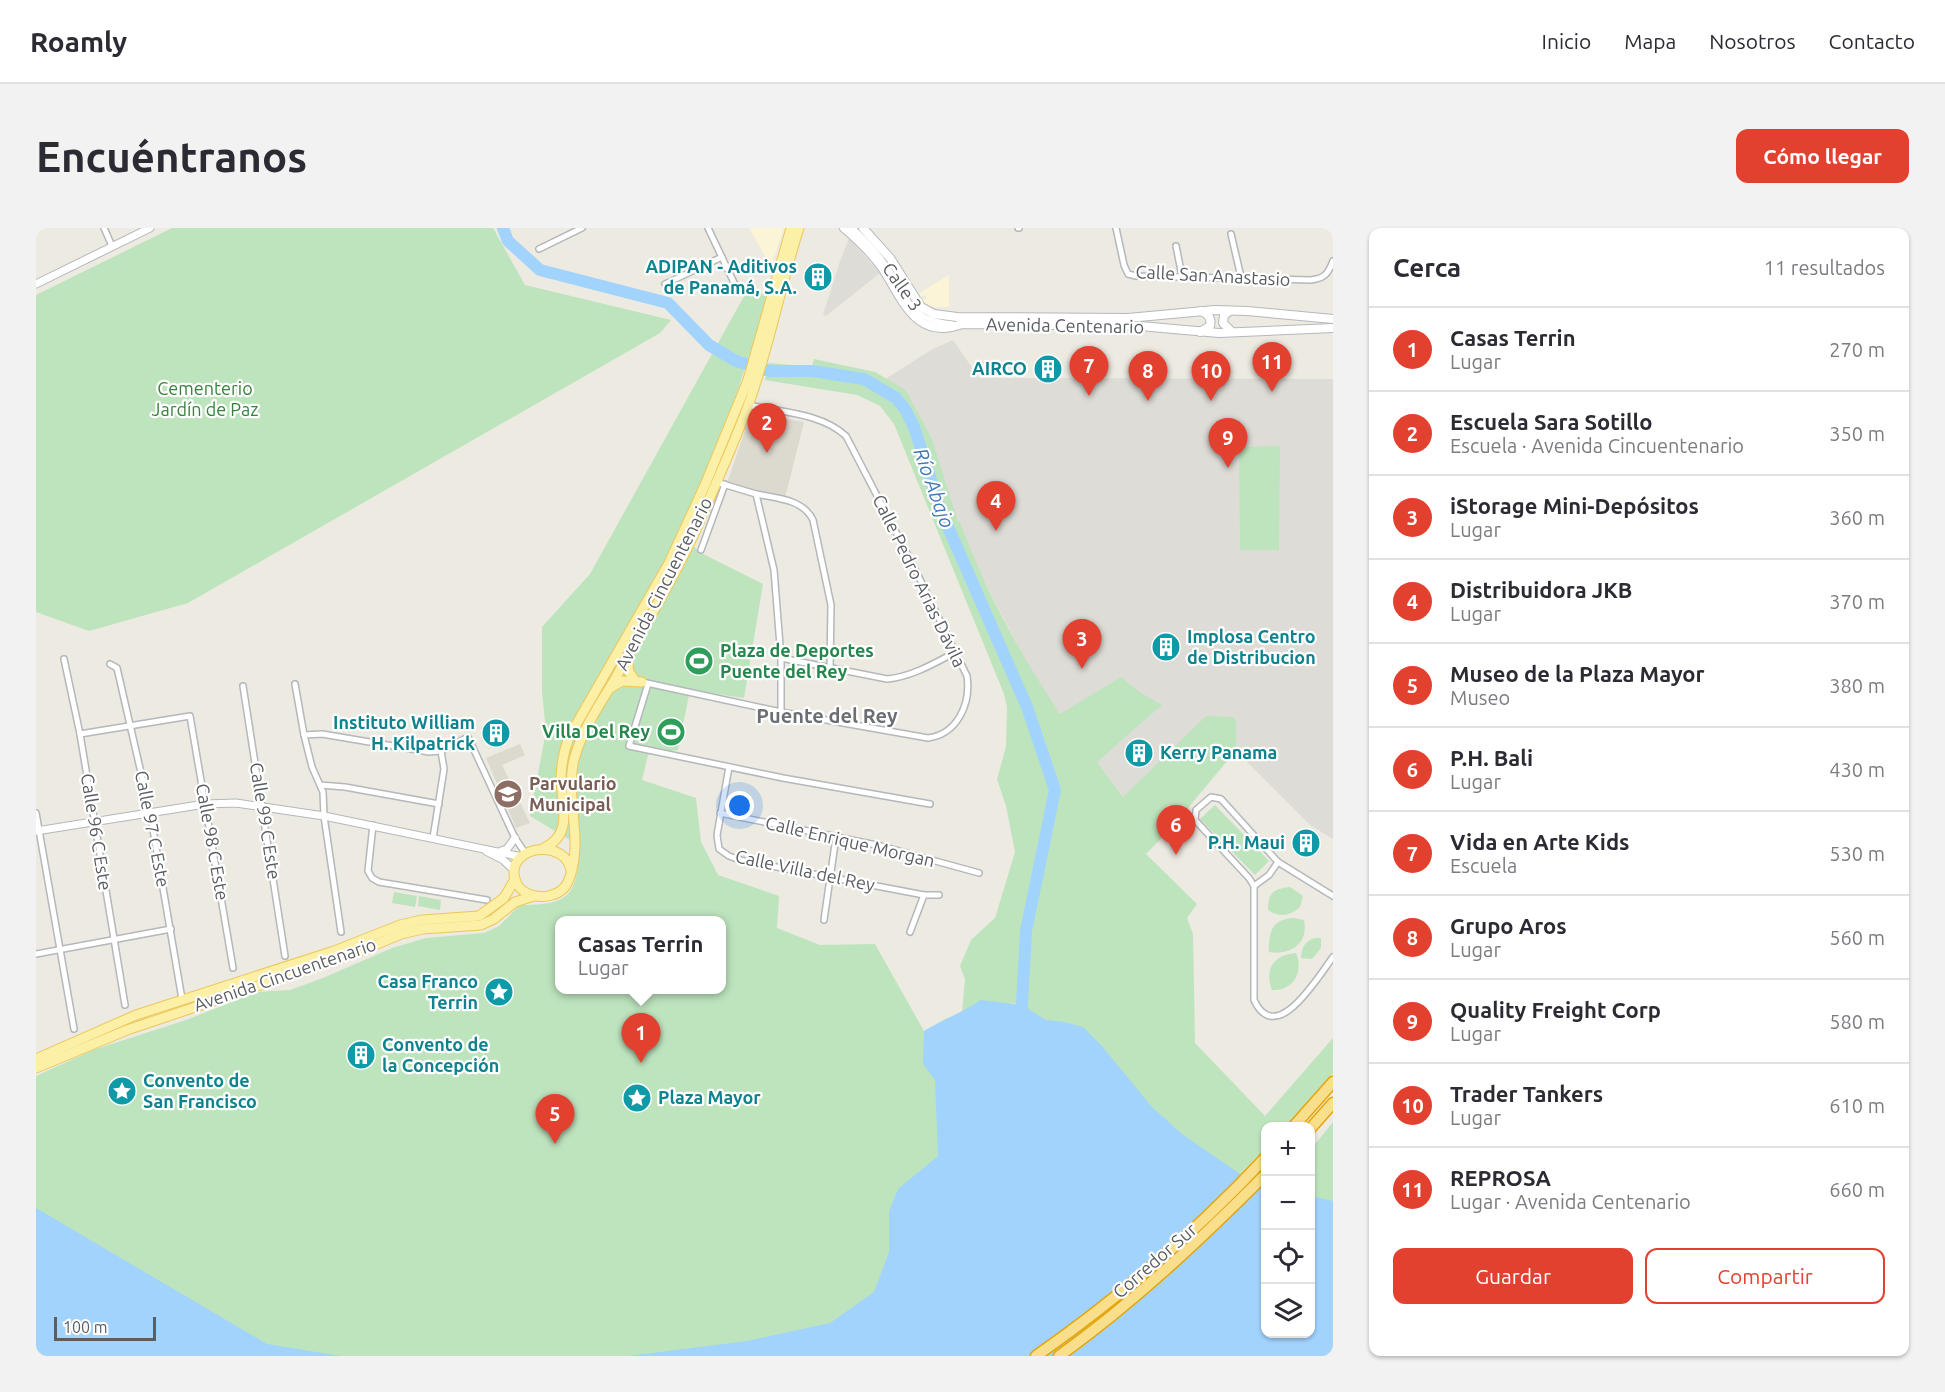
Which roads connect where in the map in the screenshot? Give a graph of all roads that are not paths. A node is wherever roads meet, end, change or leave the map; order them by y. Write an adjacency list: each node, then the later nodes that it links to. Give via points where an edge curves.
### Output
1 (104, 228): 12 (street)
2 (150, 228): 12 (street)
3 (582, 228): 14 (street)
4 (708, 228): 15 (street)
5 (791, 228): 29 (main road, Avenida Cincuentenario)
6 (799, 228): 29 (main road, Avenida Cincuentenario)
7 (844, 228): 25 (main road, Avenida Centenario, via 871,254 920,322 939,328)
8 (853, 228): 25 (street, Calle 3, via 885,263 916,312 932,321)
9 (863, 228): 22 (main road, Avenida Centenario, via 890,258 921,307 934,314 1128,318)
10 (1116, 228): 17 (street, Calle San Anastasio, via 1128,273)
11 (1231, 234): 18 (street)
12 (112, 246): 19 (street)
13 (1176, 246): 17 (street)
14 (539, 249)
15 (722, 256): 20 (street); 21 (street)
16 (1333, 261): 18 (street, Calle San Anastasio, via 1328,274 1321,279)
17 (1182, 276): 18 (street, Calle San Anastasio)
18 (1241, 277)
19 (36, 284)
20 (665, 284)
21 (737, 289)
22 (1200, 311): 23 (main road, Avenida Centenario); 27 (main road, via 1211,320 1210,326)
23 (1230, 311): 24 (main road, Avenida Centenario); 28 (main road, via 1222,323)
24 (1333, 319)
25 (962, 324): 27 (main road, Avenida Centenario, via 1140,326)
26 (1333, 328): 28 (main road, Avenida Centenario)
27 (1200, 332): 28 (main road, Avenida Centenario)
28 (1232, 333)
29 (758, 361): 30 (main road, Avenida Cincuentenario)
30 (752, 381): 31 (main road, Avenida Cincuentenario); 50 (main road, Avenida Cincuentenario, via 684,532 573,727)
31 (748, 405): 32 (main road, Avenida Cincuentenario); 35 (street, Calle Pedro Arias Dávila, via 819,419 836,426 846,436)
32 (721, 483): 33 (street); 34 (street); 36 (main road, Avenida Cincuentenario)
33 (756, 494): 37 (street, via 774,570); 40 (street, via 798,504 813,520 831,605)
34 (700, 550)
35 (954, 653): 40 (street, via 899,678 878,678); 46 (street, Calle Pedro Arias Dávila, via 967,676 969,690 963,711 940,736 928,738)
36 (627, 655): 41 (main road, Avenida Cincuentenario); 42 (main road, via 629,672)
37 (781, 658): 40 (street); 46 (street)
38 (64, 659): 48 (street, Calle 96 C Este)
39 (110, 664): 47 (street, Calle 97 C Este, via 117,668)
40 (830, 668)
41 (617, 674): 42 (street); 45 (main road, Avenida Cincuentenario); 50 (main road, via 605,682)
42 (641, 682): 45 (main road, via 622,681); 46 (street); 52 (street, via 629,746)
43 (295, 684): 49 (street)
44 (243, 686): 57 (street, Calle 99 C Este)
45 (609, 689): 73 (main road, Avenida Cincuentenario, via 581,739 573,764 571,788 576,833)
46 (781, 712)
47 (130, 726): 48 (street); 54 (street, Calle 98 C Este, via 190,716); 58 (street, Calle 97 C Este)
48 (80, 734): 62 (street, Calle 96 C Este)
49 (304, 735): 51 (street, via 322,734); 53 (street)
50 (565, 750): 69 (main road, Avenida Cincuentenario, via 561,777 563,826 556,840)
51 (441, 751): 55 (street, via 444,769); 67 (street, via 468,737)
52 (729, 767): 56 (street); 60 (street, Calle Villa del Rey)
53 (320, 784): 55 (street); 61 (street)
54 (205, 804): 57 (street); 58 (street); 92 (street, Calle 98 C Este)
55 (439, 804): 66 (street)
56 (930, 804)
57 (263, 807): 61 (street); 90 (street, Calle 99 C Este)
58 (150, 812): 62 (street); 84 (street, Calle 97 C Este)
59 (36, 813): 64 (street)
60 (720, 813): 65 (street, Calle Enrique Morgan); 76 (street, Calle Villa del Rey, via 719,849 729,856)
61 (324, 816): 63 (street); 85 (street)
62 (94, 821): 64 (street); 87 (street, Calle 96 C Este)
63 (373, 825): 66 (street); 82 (street, via 368,871 372,878)
64 (38, 831): 88 (street)
65 (836, 837): 74 (street, Calle Enrique Morgan); 76 (street)
66 (433, 838): 68 (street)
67 (515, 838): 70 (street); 71 (street)
68 (476, 846): 70 (street); 75 (street, via 502,859)
69 (540, 850): 71 (main road); 73 (main road, via 563,855)
70 (501, 851): 71 (street)
71 (524, 856): 75 (main road)
72 (1278, 862): 77 (street); 77 (street, via 1221,799 1211,797 1196,810 1195,820); 81 (street)
73 (571, 871): 80 (main road, via 562,889 549,896)
74 (980, 873)
75 (515, 875): 80 (main road, via 524,891); 93 (main road, Avenida Cincuentenario, via 504,898 479,916 400,925 334,951)
76 (831, 877): 78 (street, Calle Villa del Rey); 83 (street)
77 (1254, 886): 91 (street, via 1254,1000 1259,1010 1270,1017 1281,1017 1291,1010)
78 (924, 895): 79 (street, Calle Villa del Rey); 86 (street)
79 (939, 895)
80 (534, 896): 97 (main road, Avenida Cincuentenario, via 515,902 482,925 401,934 356,953 127,1030)
81 (1333, 896)
82 (487, 900)
83 (824, 920)
84 (171, 929): 87 (street); 93 (street, Calle 97 C Este)
85 (341, 932)
86 (910, 932)
87 (114, 939): 88 (street); 94 (street, Calle 96 C Este)
88 (61, 950): 89 (street); 95 (street)
89 (36, 954)
90 (285, 956)
91 (1333, 957)
92 (233, 968)
93 (182, 999): 96 (main road, Avenida Cincuentenario)
94 (125, 1005)
95 (74, 1029)
96 (36, 1059)
97 (36, 1068)
98 (1333, 1082): 100 (highway)
99 (1333, 1103): 101 (highway)
100 (1298, 1122)
101 (1315, 1124)
102 (1261, 1162): 104 (highway, Corredor Sur, via 1148,1269)
103 (1264, 1176): 105 (highway, Corredor Sur, via 1185,1252)
104 (1036, 1356)
105 (1059, 1356)

